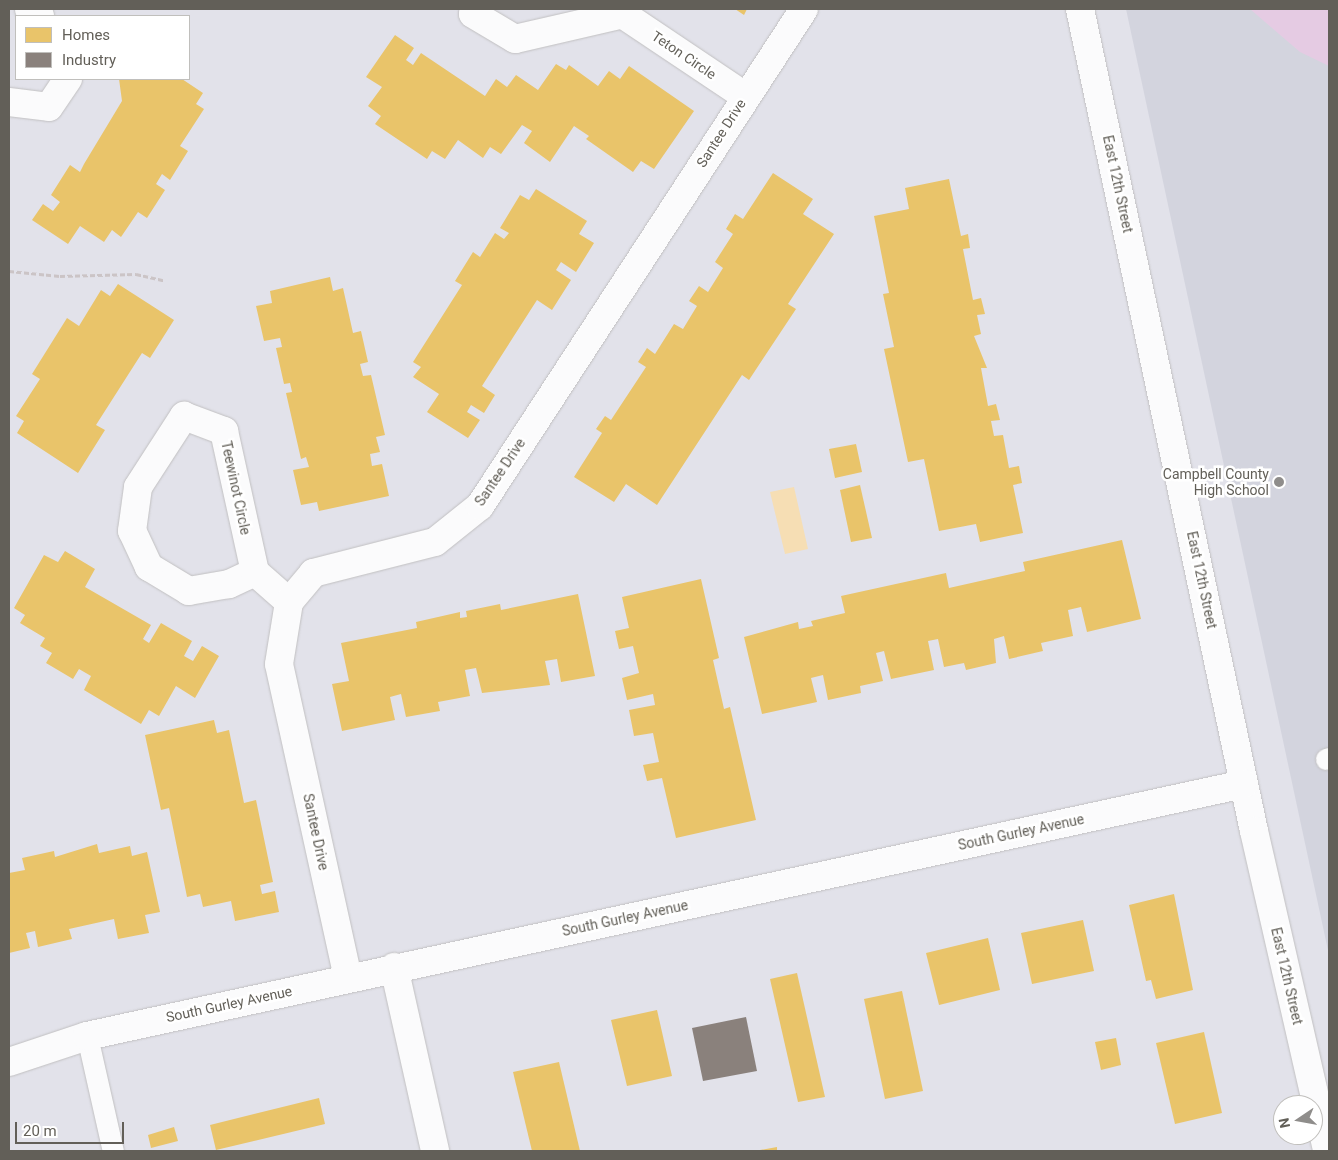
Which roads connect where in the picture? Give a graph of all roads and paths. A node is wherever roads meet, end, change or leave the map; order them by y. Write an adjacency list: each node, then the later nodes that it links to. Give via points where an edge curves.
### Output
1 (475, 9): 4 (street, Teton Circle, via 473,14 514,39)
2 (804, 9): 6 (street, Santee Drive)
3 (1080, 9): 12 (street, East 12th Street)
4 (619, 12): 6 (street, Teton Circle)
5 (67, 80): 7 (street, via 49,107)
6 (746, 96): 11 (street, Santee Drive, via 480,506 436,542 313,573)
7 (9, 102)
8 (9, 271): 9 (path, via 60,276 136,274)
9 (163, 280)
10 (255, 572): 10 (street, Teewinot Circle, via 224,431 184,416 138,487 132,531 149,567 189,591 229,584); 11 (street)
11 (290, 602): 14 (street, Santee Drive, via 279,664)
12 (1244, 784): 13 (street, South Gurley Avenue); 19 (street, East 12th Street)
13 (394, 968): 14 (street, South Gurley Avenue); 18 (street)
14 (348, 978): 15 (street, South Gurley Avenue)
15 (87, 1036): 16 (street, South Gurley Avenue); 17 (lane)
16 (9, 1062)
17 (113, 1151)
18 (435, 1151)
19 (1327, 1151)

